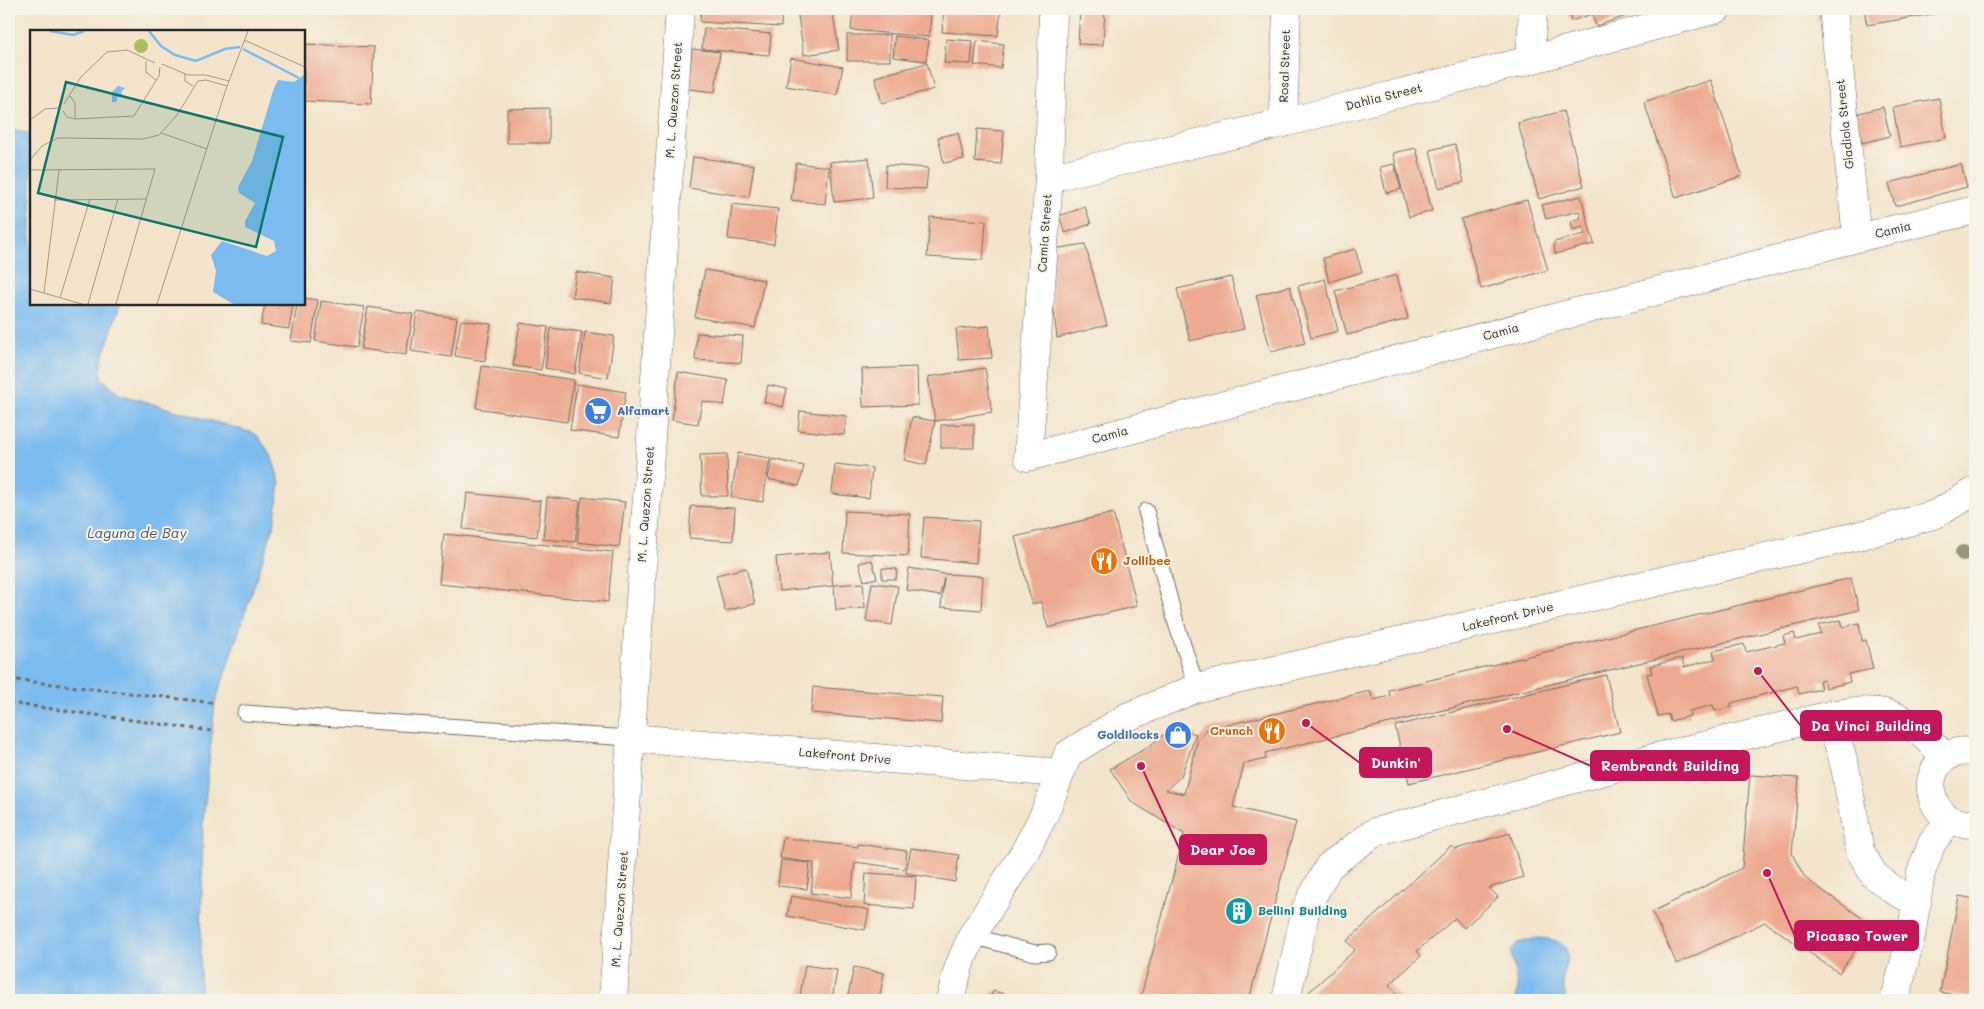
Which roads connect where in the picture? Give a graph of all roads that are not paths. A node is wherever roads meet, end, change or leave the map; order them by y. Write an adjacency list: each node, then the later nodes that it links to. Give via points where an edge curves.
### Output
1 (680, 9): 18 (street, M. L. Quezon Street)
2 (1054, 9): 9 (street, Camia Street)
3 (1287, 9): 8 (street, Rosal Street)
4 (1533, 9): 7 (street)
5 (1717, 9): 7 (street, Dahlia Street)
6 (1834, 9): 11 (street, Gladiola Street)
7 (1530, 60): 8 (street, Dahlia Street)
8 (1283, 123): 9 (street, Dahlia Street)
9 (1049, 178): 12 (street, Camia Street)
10 (1975, 210): 11 (street, Camia)
11 (1857, 238): 12 (street, Camia)
12 (1028, 457)
13 (1975, 491): 15 (street, Lakefront Drive, via 1936,514 1870,533)
14 (1146, 511): 15 (lane)
15 (1197, 688): 21 (street, Lakefront Drive, via 1109,728 1068,754)
16 (245, 713): 18 (lane)
17 (1830, 715): 20 (street, via 1878,711 1898,716 1915,727); 23 (street, via 1845,767 1860,851 1874,875); 28 (street, via 1375,832 1329,866 1306,908)
18 (630, 738): 21 (street, Lakefront Drive); 26 (street, M. L. Quezon Street)
19 (1975, 753): 20 (street, via 1956,753)
20 (1945, 758): 22 (street, via 1935,769 1930,782 1931,798 1938,810)
21 (1060, 773): 24 (street, Lakefront Drive, via 1044,815 1024,853)
22 (1962, 821): 23 (street, via 1932,843 1921,873)
23 (1917, 903): 29 (street)
24 (972, 936): 25 (lane, via 1035,953); 27 (street, Lakefront Drive, via 959,966)
25 (1048, 952)
26 (613, 1000)
27 (950, 1000)
28 (1286, 1000)
29 (1895, 1000)

